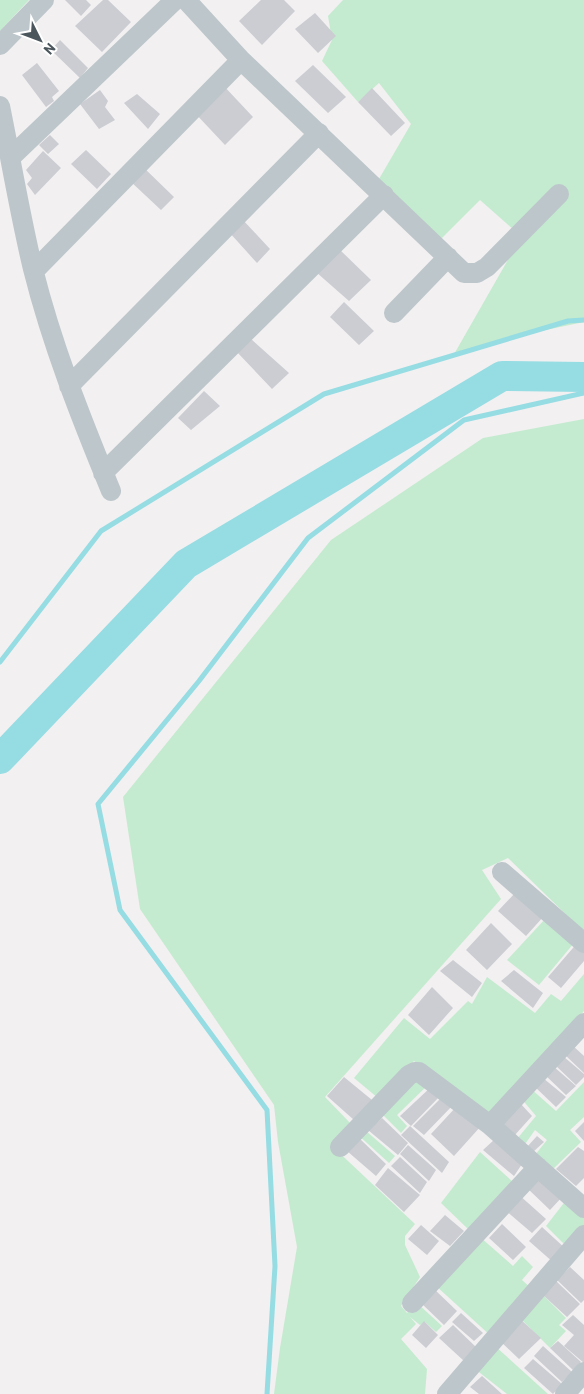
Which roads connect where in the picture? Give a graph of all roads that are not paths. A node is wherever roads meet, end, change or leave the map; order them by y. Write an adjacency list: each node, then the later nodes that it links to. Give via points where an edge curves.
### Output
1 (44, 0): 3 (street)
2 (185, 0): 4 (street); 7 (street)
3 (0, 45)
4 (241, 60): 6 (street); 11 (street)
5 (0, 106): 7 (street)
6 (320, 133): 9 (street); 13 (street)
7 (10, 158): 11 (street)
8 (559, 194): 10 (street, via 487,267 477,273 464,272)
9 (384, 195): 10 (street); 13 (street, via 107,482)
10 (448, 257): 12 (street)
11 (34, 271): 13 (street)
12 (394, 313)
13 (68, 386)
14 (502, 872): 15 (street)
15 (584, 943)
16 (584, 1023): 17 (street)
17 (490, 1125): 18 (street, via 424,1075 414,1072); 19 (street)
18 (340, 1147)
19 (538, 1167): 20 (street); 22 (street)
20 (584, 1208)
21 (584, 1235): 24 (street)
22 (412, 1303)
23 (584, 1372): 25 (street)
24 (447, 1394)
25 (565, 1394)

